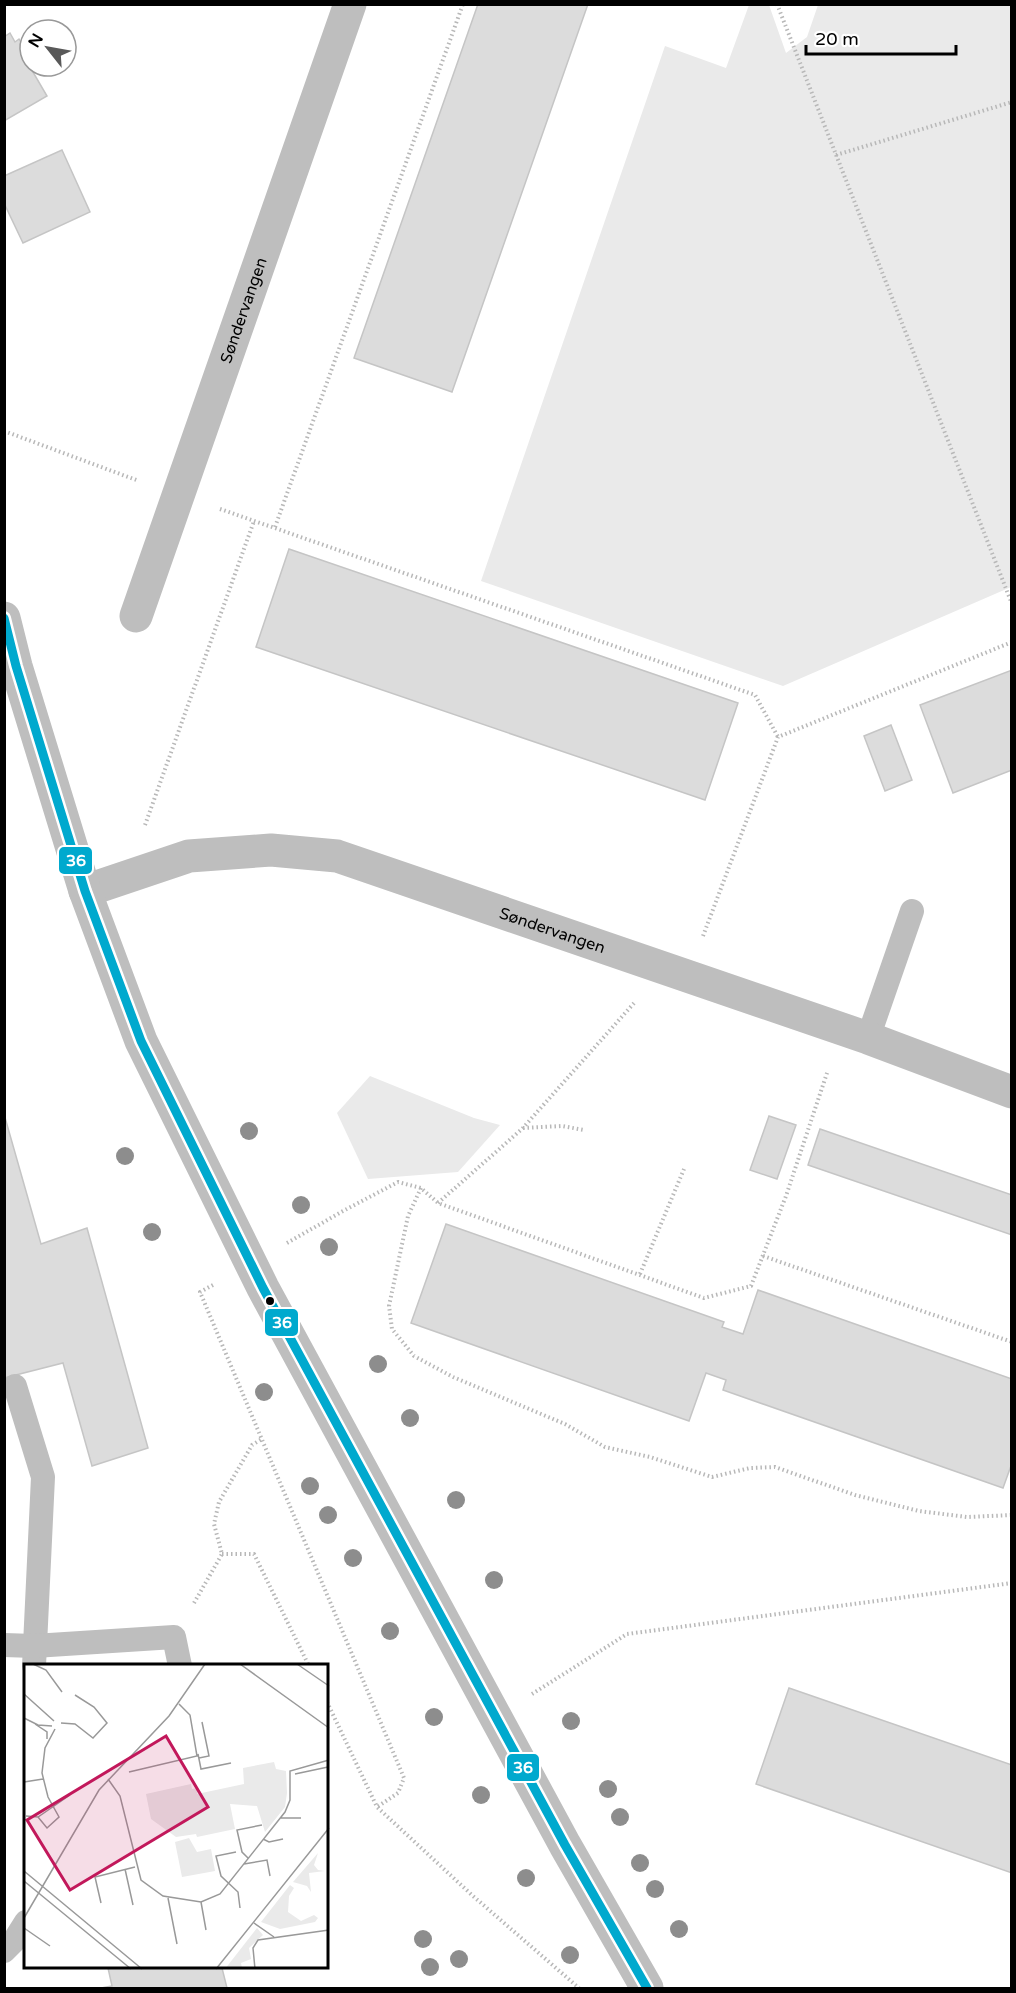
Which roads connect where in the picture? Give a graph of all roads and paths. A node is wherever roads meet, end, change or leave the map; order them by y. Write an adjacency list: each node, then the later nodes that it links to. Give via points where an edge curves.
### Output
1 (350, 4): 7 (street, Søndervangen)
2 (463, 4): 9 (path)
3 (777, 4): 5 (path)
4 (1011, 102): 5 (path)
5 (836, 155): 10 (path)
6 (4, 431): 7 (path)
7 (179, 496): 8 (path); 11 (street, Søndervangen)
8 (254, 521): 9 (path); 15 (path)
9 (274, 527): 14 (path, via 754,694)
10 (1011, 604)
11 (136, 616)
12 (4, 618): 16 (street)
13 (1011, 642): 14 (path)
14 (778, 737): 18 (path)
15 (126, 876): 16 (street, Søndervangen); 18 (street, Søndervangen, via 189,856 271,850 337,856)
16 (85, 891): 28 (street, via 141,1041)
17 (912, 911): 19 (lane)
18 (677, 972): 19 (street, Søndervangen); 21 (path)
19 (855, 1034): 20 (street, Søndervangen); 27 (path)
20 (1011, 1092)
21 (522, 1129): 22 (path, via 562,1126); 25 (path)
22 (584, 1130)
23 (684, 1169): 29 (path)
24 (421, 1188): 25 (path); 26 (path, via 398,1182); 33 (path, via 408,1216 389,1306 392,1329 414,1356 453,1377 565,1424 605,1447 712,1477 775,1467 855,1495 919,1511 967,1517)
25 (438, 1203): 29 (path)
26 (309, 1231)
27 (763, 1256): 29 (path, via 751,1286 704,1298); 30 (path)
28 (252, 1264): 32 (path, via 200,1292); 42 (street)
29 (640, 1275)
30 (1011, 1342)
31 (15, 1386): 38 (lane, via 43,1476)
32 (262, 1439): 34 (path, via 252,1445 219,1502 214,1524); 43 (path, via 404,1778 398,1792)
33 (1011, 1515)
34 (222, 1554): 36 (path); 40 (path, via 254,1554)
35 (1011, 1583): 42 (path, via 627,1634)
36 (174, 1637): 38 (lane); 39 (lane)
37 (4, 1645): 38 (lane)
38 (34, 1656)
39 (180, 1664)
40 (308, 1664)
41 (328, 1704): 43 (path)
42 (496, 1717): 47 (street)
43 (377, 1807): 46 (path)
44 (24, 1926): 45 (lane)
45 (4, 1951)
46 (579, 1989)
47 (646, 1989)

